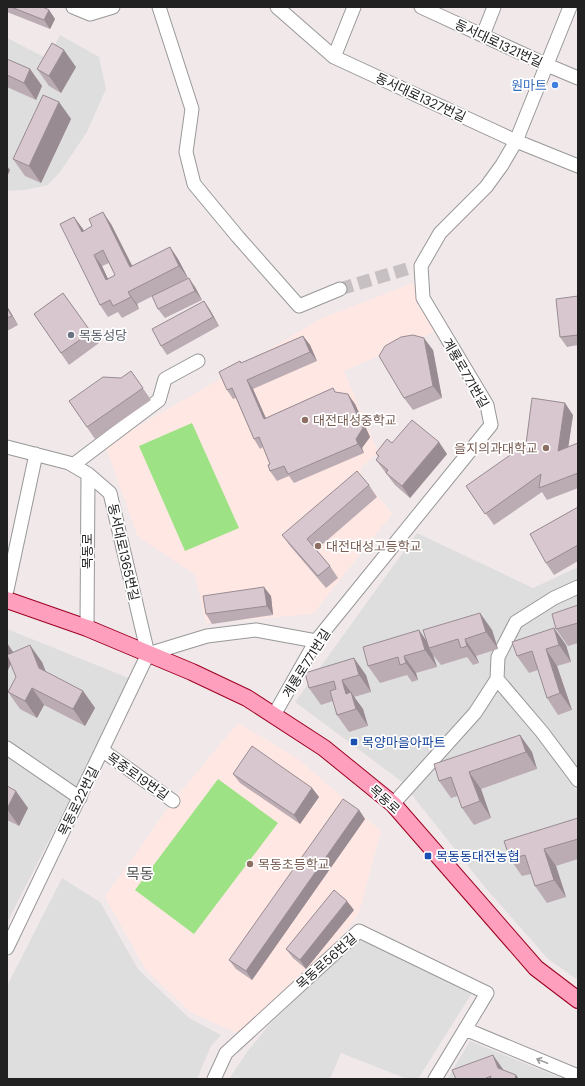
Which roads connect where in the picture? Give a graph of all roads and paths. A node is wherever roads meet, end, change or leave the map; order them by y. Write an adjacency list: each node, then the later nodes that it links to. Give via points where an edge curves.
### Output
1 (73, 7): 2 (street, via 90,14)
2 (113, 7)
3 (160, 7): 15 (street, via 192,109 186,152 194,184 299,306)
4 (277, 7): 10 (street, 동서대로1327번길)
5 (354, 7): 10 (street)
6 (494, 7): 9 (street)
7 (570, 7): 11 (street, 계룡로771번길)
8 (426, 8): 9 (street, 동서대로1321번길)
9 (483, 35): 11 (street, 동서대로1321번길)
10 (334, 57): 13 (street, 동서대로1327번길)
11 (547, 65): 12 (street, 동서대로1321번길); 13 (street, 계룡로771번길)
12 (578, 78)
13 (516, 141): 14 (street, 동서대로1327번길); 25 (street, 계룡로771번길, via 486,187 440,233 416,267 424,298 487,405 491,425)
14 (578, 166)
15 (340, 289)
16 (198, 361): 19 (street, via 165,379 159,400)
17 (7, 447): 18 (street, 동서대로1365번길)
18 (36, 454): 19 (street, 동서대로1365번길); 22 (street)
19 (73, 465): 20 (street, 동서대로1365번길)
20 (88, 474): 24 (street, 목동로); 26 (street, 동서대로1365번길, via 110,493)
21 (578, 587): 27 (street, via 554,598 516,622 498,657)
22 (7, 590)
23 (7, 600): 24 (main road, 목동로)
24 (87, 628): 26 (main road, 목동로)
25 (316, 641): 26 (street, via 256,630 207,636); 28 (street, 계룡로771번길)
26 (148, 654): 28 (main road, 목동로, via 247,698); 30 (street, 목동로22번길)
27 (497, 679): 31 (street); 34 (street, via 475,713)
28 (274, 715): 34 (main road, 목동로, via 324,748)
29 (7, 748): 32 (street)
30 (102, 750): 32 (street, 목동로22번길); 33 (street, 목중로19번길)
31 (578, 780)
32 (80, 798): 35 (street, 목동로22번길)
33 (173, 801)
34 (393, 804): 36 (main road, 목동로, via 536,968)
35 (7, 948)
36 (578, 1000)
37 (465, 1029): 38 (street, one-way to 37); 39 (street, 목동로56번길, via 487,993 359,931 226,1053); 40 (street)
38 (578, 1076)
39 (214, 1079)
40 (435, 1079)

